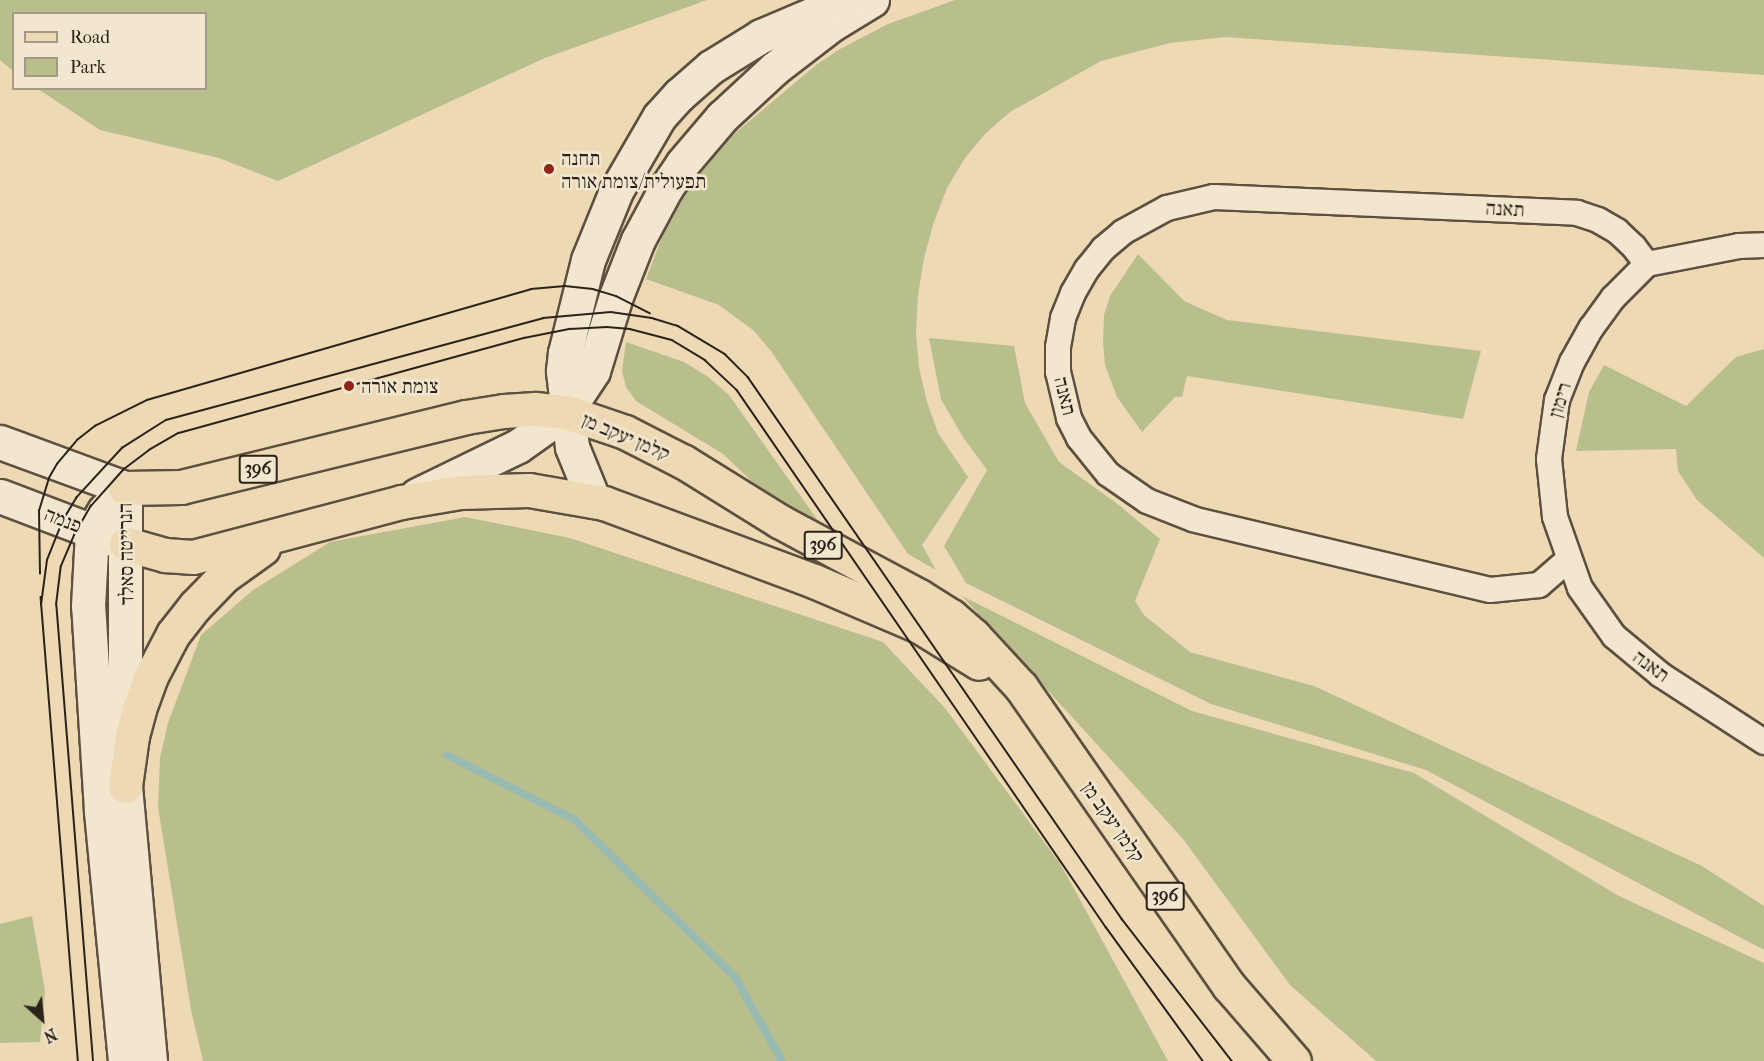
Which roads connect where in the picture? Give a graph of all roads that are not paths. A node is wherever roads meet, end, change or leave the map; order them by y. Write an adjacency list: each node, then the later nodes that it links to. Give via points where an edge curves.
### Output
1 (846, 0): 5 (main road, via 792,21 736,50 686,88 655,123 616,191 588,260 565,353)
2 (872, 0): 5 (main road, via 831,25 775,68 722,117 682,164 638,240 593,371)
3 (1764, 245): 4 (street, via 1739,246)
4 (1647, 264): 14 (street, רימון, via 1591,328 1557,400 1551,429 1550,488); 14 (street, תאנה, via 1617,231 1577,213 1214,197 1167,208 1123,232 1087,269 1063,318 1058,372 1069,418 1100,465 1147,501 1193,519 1491,590 1539,585)
5 (566, 412): 7 (main road, קלמן יעקב מן / 396, via 535,409 466,417 181,488); 9 (main road, via 577,464); 10 (main road, via 518,446); 15 (main road, קלמן יעקב מן / 396, via 625,432 684,462 779,521 951,616 1007,669)
6 (0, 442): 7 (main road)
7 (125, 488): 12 (main road, הנרייטה סאלד); 13 (main road, הנרייטה סאלד)
8 (0, 496): 12 (main road, פנמה)
9 (594, 501): 10 (main road, קלמן יעקב מן / 396, via 529,490 494,489); 15 (main road, קלמן יעקב מן / 396, via 814,581 919,626 986,668)
10 (401, 502): 11 (main road, קלמן יעקב מן / 396)
11 (299, 530): 13 (main road, קלמן יעקב מן / 396, via 193,557 165,555); 17 (main road, via 224,576 173,634 139,708)
12 (92, 531): 13 (main road, פנמה); 18 (main road, הנרייטה סאלד, via 88,606 101,810)
13 (126, 544): 17 (main road, הנרייטה סאלד)
14 (1569, 559): 16 (street, תאנה, via 1595,613 1636,657)
15 (1046, 722): 20 (main road, קלמן יעקב מן / 396, via 1229,986)
16 (1764, 742)
17 (125, 786): 19 (main road, הנרייטה סאלד)
18 (125, 1061)
19 (150, 1061)
20 (1294, 1061)

